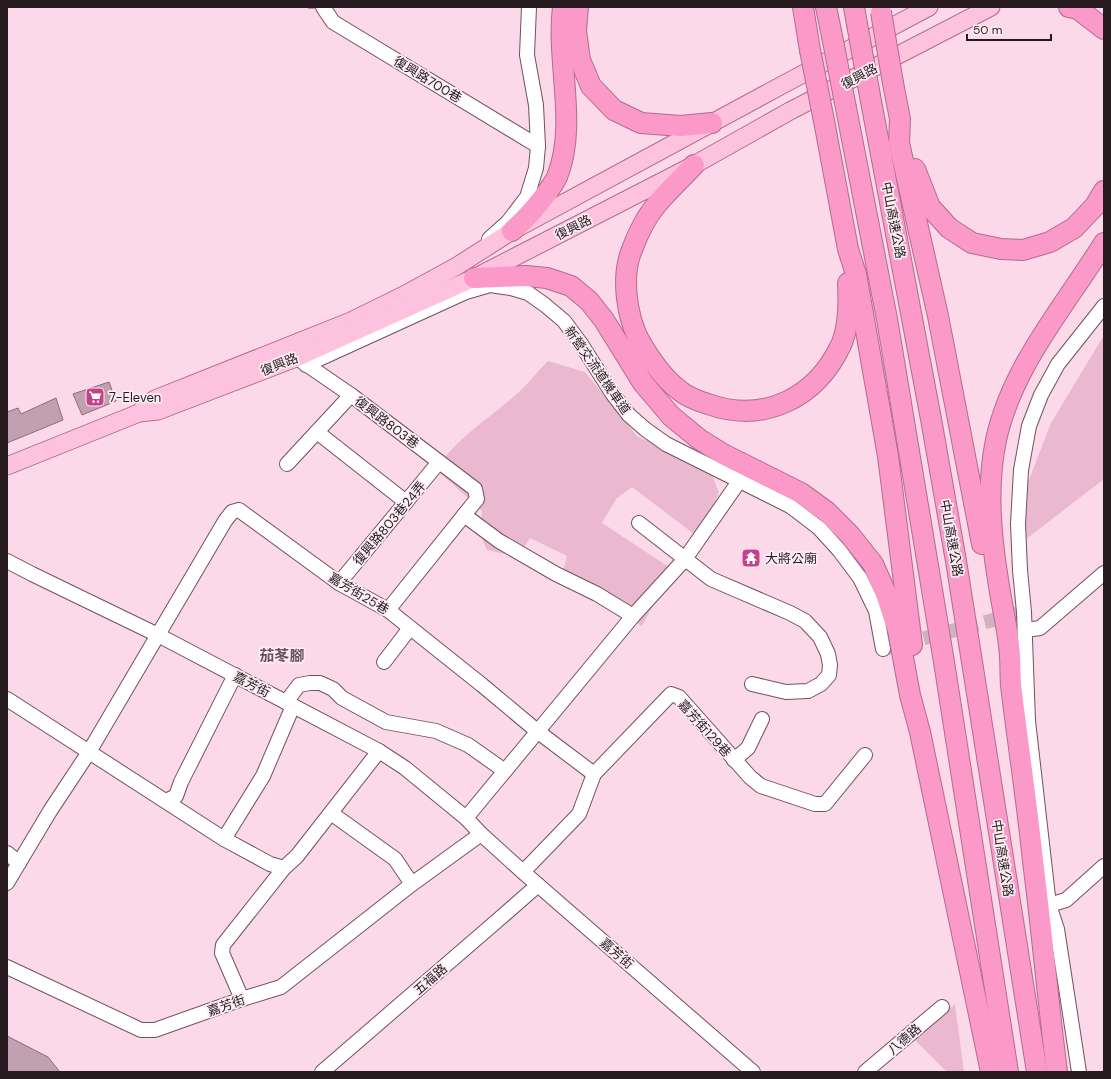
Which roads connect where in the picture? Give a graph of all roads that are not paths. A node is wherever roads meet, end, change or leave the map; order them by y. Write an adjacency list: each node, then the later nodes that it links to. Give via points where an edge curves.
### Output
1 (323, 7): 15 (street, 復興路700巷, via 333,22)
2 (529, 7): 15 (street, via 527,56 536,105)
3 (562, 7): 18 (highway, via 560,25 566,116 564,150 557,178 532,212)
4 (578, 7): 14 (highway, via 576,31 580,60 591,86 614,110 641,123 681,126)
5 (826, 7): 81 (highway, 中山高速公路, bridge, via 887,319)
6 (929, 7): 14 (main road, 復興路)
7 (991, 7): 16 (main road, 復興路, via 790,111)
8 (1069, 7): 12 (highway, via 1078,9)
9 (803, 9): 20 (highway, bridge)
10 (881, 10): 13 (highway, bridge)
11 (855, 16): 82 (highway, 中山高速公路, bridge, via 930,411)
12 (1104, 29)
13 (900, 119): 17 (highway, via 919,181 930,207 950,228 972,243 1001,249 1023,250 1050,242 1074,228 1095,206); 47 (highway, via 900,143 938,316 994,610)
14 (712, 123): 18 (main road, 復興路)
15 (538, 146): 21 (street, via 536,168 527,197 508,222)
16 (694, 165): 20 (highway, via 656,205 641,230 630,256 626,283 628,311 635,332 658,369 678,390 719,408 742,411 770,409 793,400 810,387 828,367 841,344 847,324); 22 (main road, 復興路)
17 (1104, 191)
18 (512, 231): 21 (main road, 復興路)
19 (1104, 243): 47 (highway, via 1023,370 1009,400 997,438 990,498 992,533 1009,645)
20 (848, 249): 53 (highway, via 856,274 888,456 919,696)
21 (457, 266): 26 (main road, 復興路, via 351,321 155,400)
22 (474, 278): 24 (main road, 復興路); 53 (highway, via 526,276 547,278 571,286 589,301 604,320 643,383 671,416 699,439 724,454 801,493 827,512 850,535 872,564 886,592 898,630)
23 (1104, 306): 42 (street, via 1058,364 1041,395 1029,426 1021,470 1018,524)
24 (301, 361): 25 (street, 復興路803巷); 26 (main road, 復興路, via 158,411); 31 (street, 新營交流道機車道, via 466,292 490,285 528,292 564,321 629,415 666,444)
25 (351, 395): 27 (street); 28 (street, 復興路803巷)
26 (139, 413): 30 (main road, 復興路)
27 (317, 432): 29 (street); 32 (street)
28 (439, 462): 32 (street, 復興路803巷24弄); 33 (street, 復興路803巷, via 475,489 477,499)
29 (287, 464)
30 (7, 466)
31 (740, 480): 35 (street); 44 (street, 新營交流道機車道, via 790,506 819,528 839,550 860,578 876,611)
32 (406, 502): 38 (street, 復興路803巷24弄)
33 (464, 515): 39 (street); 40 (street, via 500,541)
34 (639, 523): 35 (street)
35 (685, 559): 40 (street); 48 (street, via 711,579 805,621 820,637 830,665 829,675 821,684 808,691 786,692)
36 (7, 561): 43 (street, 嘉芳街)
37 (1104, 574): 42 (street, via 1040,628)
38 (339, 583): 39 (street, 嘉芳街25巷); 43 (street, 嘉芳街25巷, via 239,510 232,512)
39 (388, 610): 41 (street, 嘉芳街25巷)
40 (633, 616): 52 (street)
41 (410, 628): 45 (street); 52 (street, 嘉芳街25巷)
42 (1025, 630): 73 (street, via 1028,721)
43 (158, 635): 46 (street, 嘉芳街); 54 (street)
44 (883, 649)
45 (384, 662)
46 (235, 675): 50 (street, 嘉芳街); 60 (street, via 176,796)
47 (1011, 683): 83 (highway)
48 (752, 684)
49 (7, 699): 54 (street)
50 (290, 704): 55 (street, 嘉芳街); 58 (street, via 299,685 320,683 386,722 436,731 468,745); 64 (street, via 263,776)
51 (762, 719): 57 (street, via 748,748)
52 (537, 731): 58 (street); 59 (street, 嘉芳街25巷)
53 (920, 732): 80 (highway)
54 (89, 752): 60 (street); 66 (street)
55 (380, 752): 61 (street); 62 (street, 嘉芳街, via 405,768)
56 (865, 755): 57 (street, 嘉芳街129巷, via 825,804 815,804 762,786)
57 (734, 760): 59 (street, 嘉芳街129巷, via 679,697 670,694)
58 (505, 771): 62 (street)
59 (594, 774): 69 (street, 嘉芳街129巷, via 579,814)
60 (166, 801): 64 (street)
61 (331, 813): 68 (street, via 297,856); 71 (street, via 395,859)
62 (466, 818): 63 (street, 嘉芳街)
63 (481, 834): 69 (street, 嘉芳街); 71 (street, 嘉芳街)
64 (224, 839): 68 (street, via 270,864)
65 (7, 853): 66 (street)
66 (19, 863): 70 (street)
67 (1104, 866): 73 (street, via 1066,900)
68 (284, 868): 75 (street, via 223,945 222,953)
69 (523, 872): 72 (street, 嘉芳街)
70 (7, 883)
71 (412, 884): 75 (street, 嘉芳街, via 281,988)
72 (538, 885): 77 (street, 五福路); 78 (street, 嘉芳街)
73 (1049, 904): 84 (street, via 1057,929)
74 (7, 967): 75 (street, 嘉芳街, via 141,1030 155,1030)
75 (242, 999)
76 (942, 1007): 79 (street, 八德路)
77 (322, 1072)
78 (753, 1072)
79 (865, 1072)
80 (991, 1072)
81 (1008, 1072)
82 (1036, 1072)
83 (1057, 1072)
84 (1079, 1072)

